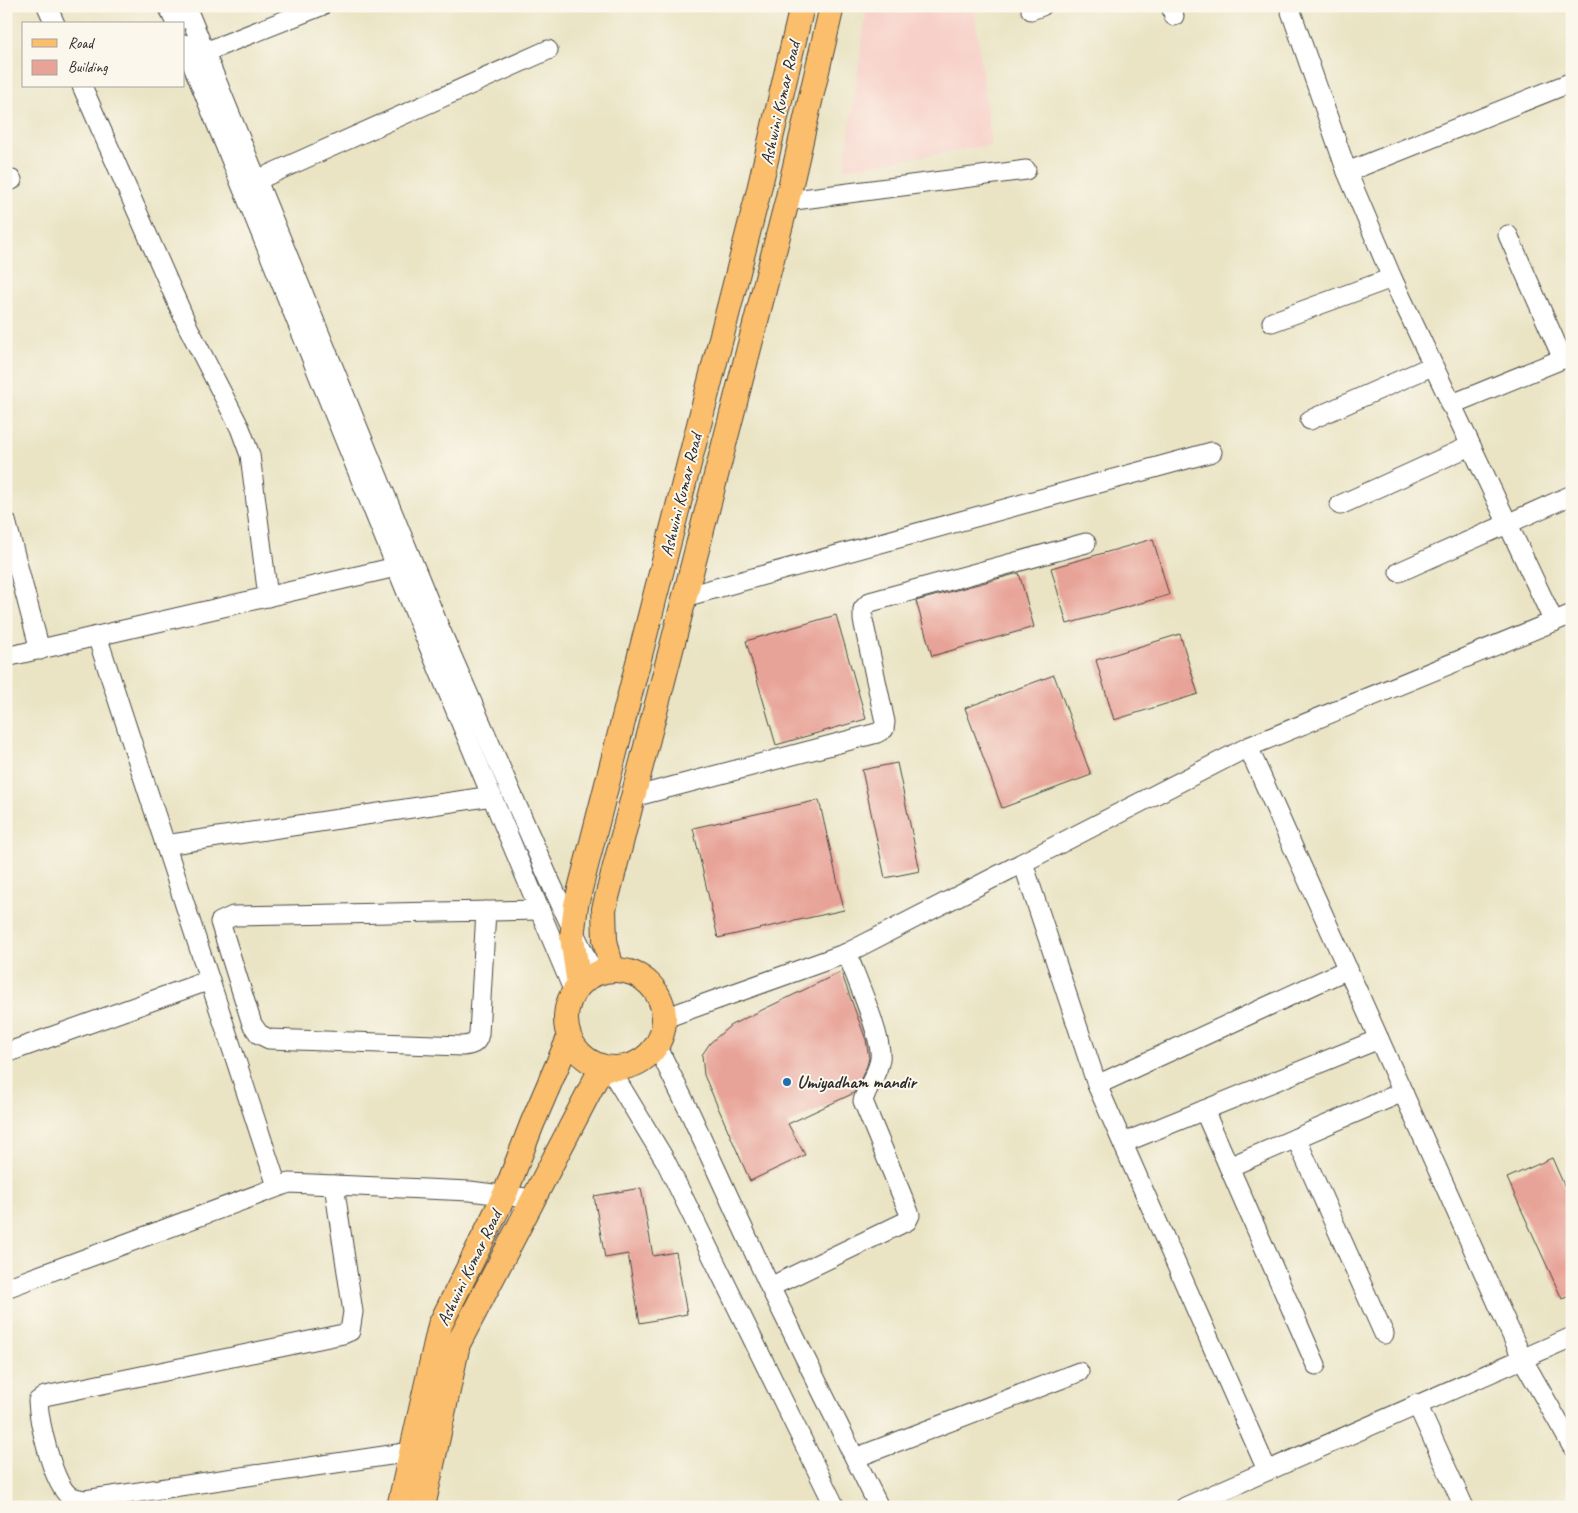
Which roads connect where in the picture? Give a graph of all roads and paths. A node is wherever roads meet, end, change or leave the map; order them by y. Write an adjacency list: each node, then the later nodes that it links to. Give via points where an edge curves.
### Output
1 (47, 6): 8 (street)
2 (168, 6): 9 (street)
3 (186, 6): 12 (street)
4 (320, 6): 12 (street)
5 (802, 6): 49 (main road, Ashwini Kumar Road, via 758,194)
6 (832, 6): 18 (main road, Ashwini Kumar Road)
7 (1288, 6): 16 (street)
8 (54, 22)
9 (175, 22)
10 (185, 46): 33 (street)
11 (548, 50): 17 (street)
12 (205, 52): 17 (street)
13 (1572, 82): 16 (street)
14 (83, 88): 35 (street, via 188,327 250,455)
15 (1026, 170): 18 (street)
16 (1347, 172): 20 (street)
17 (257, 180): 33 (street)
18 (786, 201): 36 (main road, Ashwini Kumar Road)
19 (1508, 235): 22 (street)
20 (1392, 278): 21 (street); 23 (street)
21 (1272, 322)
22 (1567, 357): 24 (street)
23 (1432, 366): 24 (street); 25 (street)
24 (1450, 404): 26 (street)
25 (1310, 420)
26 (1470, 446): 29 (street); 31 (street)
27 (1212, 452): 36 (street)
28 (1572, 494): 31 (street)
29 (1340, 505)
30 (6, 522): 40 (street)
31 (1507, 524): 34 (street); 38 (street)
32 (1086, 543): 44 (street, via 870,602 863,609 863,620 885,722 884,728 877,733)
33 (405, 566): 35 (street); 43 (street); 49 (street)
34 (1399, 572)
35 (268, 597): 39 (street)
36 (684, 597): 44 (main road, Ashwini Kumar Road)
37 (1572, 614): 38 (street)
38 (1554, 622): 42 (street)
39 (97, 636): 40 (street); 45 (street)
40 (40, 650): 41 (street)
41 (6, 657)
42 (1248, 747): 46 (street); 51 (street)
43 (492, 796): 45 (street); 47 (street)
44 (633, 797): 53 (main road, Ashwini Kumar Road, via 604,909 605,940)
45 (165, 844): 52 (street)
46 (1022, 863): 50 (street); 60 (street)
47 (540, 910): 48 (street); 53 (street)
48 (486, 911): 48 (street, via 233,916 220,922 252,1024 264,1037 471,1046 479,1034)
49 (572, 931): 53 (main road, Ashwini Kumar Road)
50 (847, 953): 54 (street); 70 (street, via 881,1056 863,1101 910,1215 907,1222)
51 (1348, 969): 56 (street); 60 (street)
52 (210, 980): 58 (street); 67 (street)
53 (590, 980): 54 (main road, via 628,971 642,978 654,988 662,1002); 55 (main road, via 566,1010)
54 (664, 1018): 57 (main road)
55 (569, 1038): 59 (main road, via 585,1059); 68 (main road, Ashwini Kumar Road)
56 (1379, 1038): 61 (street); 62 (street)
57 (657, 1046): 59 (main road, via 637,1064); 70 (street)
58 (6, 1053)
59 (606, 1068): 69 (main road, Ashwini Kumar Road); 84 (street, via 665,1160)
60 (1097, 1085): 64 (street)
61 (1403, 1092): 63 (street); 74 (street)
62 (1204, 1110): 64 (street); 65 (street)
63 (1296, 1138): 65 (street); 72 (street)
64 (1122, 1143): 81 (street)
65 (1229, 1167): 75 (street)
66 (334, 1185): 67 (street); 68 (street); 79 (street, via 353,1312 350,1331 46,1396 38,1401 50,1455 60,1484 68,1495 85,1500)
67 (277, 1186): 71 (street)
68 (505, 1194): 69 (street); 79 (main road, Ashwini Kumar Road, via 440,1325)
69 (534, 1199): 83 (main road, Ashwini Kumar Road, via 458,1344)
70 (770, 1287): 80 (street)
71 (6, 1288)
72 (1384, 1334)
73 (1572, 1337): 74 (street)
74 (1523, 1360): 77 (street); 78 (street)
75 (1316, 1365)
76 (1079, 1372): 80 (street)
77 (1417, 1404): 81 (street); 87 (street)
78 (1572, 1446)
79 (411, 1452): 82 (main road, Ashwini Kumar Road)
80 (855, 1458): 85 (street)
81 (1267, 1470): 86 (street)
82 (399, 1507)
83 (422, 1507)
84 (835, 1507)
85 (879, 1507)
86 (1185, 1507)
87 (1464, 1507)

